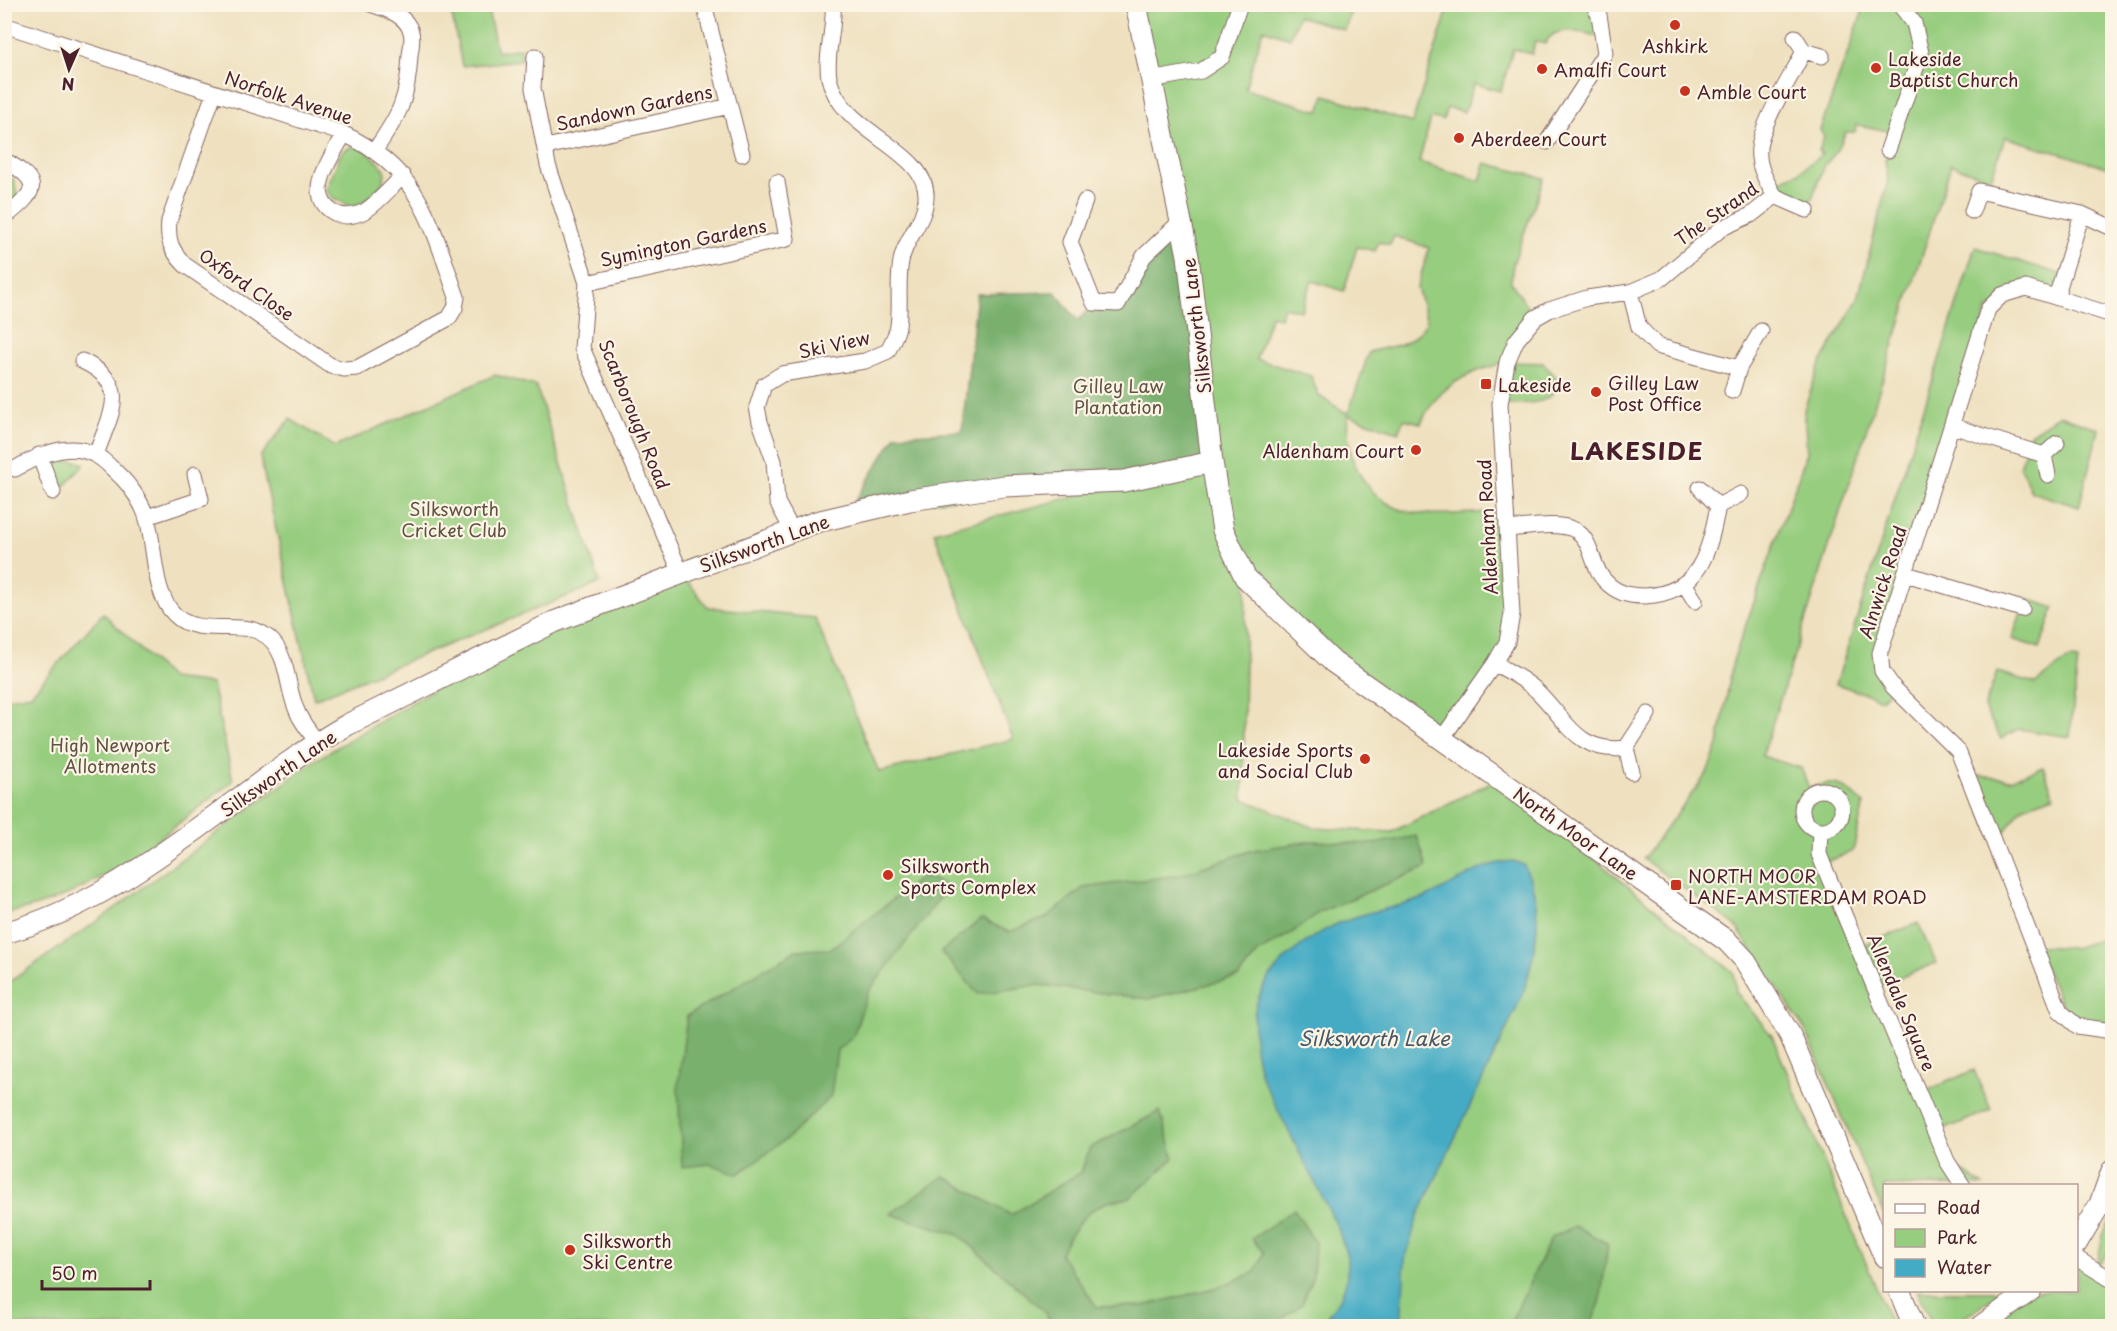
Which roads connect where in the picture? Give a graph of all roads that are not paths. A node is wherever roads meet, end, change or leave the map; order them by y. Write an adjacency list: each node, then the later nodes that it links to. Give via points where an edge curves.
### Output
1 (370, 4): 19 (street, via 390,10 411,32 406,96 398,117)
2 (704, 4): 15 (street)
3 (833, 4): 58 (street, Ski View, via 830,78 849,115 909,160 922,176 926,195 924,215 901,260 898,328 888,351 865,361 782,374 764,385 757,407 774,460 777,502)
4 (1136, 4): 13 (street, Silksworth Lane)
5 (1240, 4): 13 (street, via 1222,57 1201,71)
6 (1593, 4): 17 (street, via 1599,15 1605,53)
7 (1899, 4): 20 (street, via 1914,23 1920,53)
8 (4, 25): 14 (street, Norfolk Avenue)
9 (1795, 37): 10 (street)
10 (1804, 51): 12 (street); 25 (street, The Strand, via 1759,147 1760,165)
11 (535, 56): 18 (street, Scarborough Road, via 533,88)
12 (1822, 56)
13 (1150, 80): 31 (street, Silksworth Lane)
14 (213, 93): 16 (street, Norfolk Avenue); 38 (street, Oxford Close, via 169,221 167,236 172,250 185,265 331,366 344,369 357,368)
15 (730, 106): 18 (street, Sandown Gardens); 21 (street)
16 (344, 134): 19 (street, Norfolk Avenue); 23 (street, via 319,187 321,199 332,211 352,216 366,210)
17 (1547, 142)
18 (546, 147): 33 (street, Scarborough Road, via 548,165)
19 (375, 150): 23 (street, Norfolk Avenue)
20 (1888, 150)
21 (742, 154)
22 (4, 160): 30 (street, via 26,172 31,186 28,199)
23 (403, 176): 38 (street, Norfolk Avenue, via 426,209 457,297)
24 (777, 182): 33 (street, Symington Gardens, via 787,239)
25 (1775, 196): 27 (street); 34 (street, The Strand, via 1751,215 1722,228 1661,279)
26 (1084, 201): 31 (street, via 1070,242 1094,303 1118,304 1144,256)
27 (1807, 210)
28 (1972, 211): 29 (street, via 1979,190)
29 (2082, 214): 32 (street); 35 (street)
30 (4, 218)
31 (1181, 221): 48 (street, Silksworth Lane)
32 (2112, 228)
33 (587, 283): 59 (street, Scarborough Road, via 582,348)
34 (1630, 292): 36 (street, The Strand, via 1587,298); 41 (street, via 1639,327 1657,346)
35 (2056, 297): 37 (street, Alnwick Road); 43 (street, Alnwick Road, via 2026,288 2002,295 1988,309)
36 (1549, 310): 57 (street, Aldenham Road, via 1535,318 1515,340 1503,382 1500,404)
37 (2112, 315)
38 (449, 318)
39 (1761, 331): 41 (street)
40 (82, 361): 46 (street, via 111,380 114,392)
41 (1739, 368): 42 (street)
42 (1732, 391)
43 (1952, 426): 47 (street); 60 (street, Alnwick Road)
44 (2058, 443): 47 (street)
45 (39, 455): 46 (street, via 65,450); 49 (street); 53 (street)
46 (96, 455): 56 (street, via 127,483)
47 (2044, 455): 51 (street)
48 (1212, 462): 58 (street, Silksworth Lane, via 1124,482 1004,486 910,500); 66 (street, North Moor Lane, via 1223,530 1245,577 1333,662)
49 (15, 469)
50 (195, 474): 56 (street, via 201,499)
51 (2048, 476)
52 (1700, 489): 55 (street)
53 (53, 492)
54 (1741, 494): 55 (street)
55 (1718, 506): 61 (street, via 1706,556)
56 (147, 518): 67 (street, via 162,595 175,616 195,626 246,628 263,633 279,652 297,711)
57 (1507, 529): 61 (street, via 1561,526 1574,530 1586,543 1602,578 1621,593 1649,596); 64 (street, Aldenham Road, via 1512,614 1507,642)
58 (792, 530): 59 (street, Silksworth Lane)
59 (681, 573): 67 (street, Silksworth Lane, via 528,634)
60 (1906, 574): 63 (street); 72 (street, Alnwick Road, via 1880,653 1881,671 1958,751 2060,1011 2077,1026)
61 (1684, 584): 62 (street)
62 (1695, 601)
63 (2022, 609)
64 (1495, 663): 66 (street, Aldenham Road); 68 (street, via 1535,689 1582,740 1610,750)
65 (1648, 714): 68 (street)
66 (1441, 740): 76 (street, North Moor Lane, via 1718,934 1744,959 1790,1035)
67 (316, 742): 71 (street, Silksworth Lane, via 204,825 109,887)
68 (1626, 748): 69 (street)
69 (1632, 772)
70 (1820, 830): 74 (street, Allendale Square, via 1819,854 1823,864 1947,1161)
71 (7, 934)
72 (2112, 1031)
73 (2112, 1171): 75 (street, via 2100,1204)
74 (1962, 1184)
75 (2078, 1241)
76 (1883, 1254)
77 (2078, 1259): 78 (street)
78 (2112, 1280)
79 (1900, 1292): 81 (street)
80 (2028, 1292): 82 (street)
81 (1914, 1326)
82 (1981, 1326)

